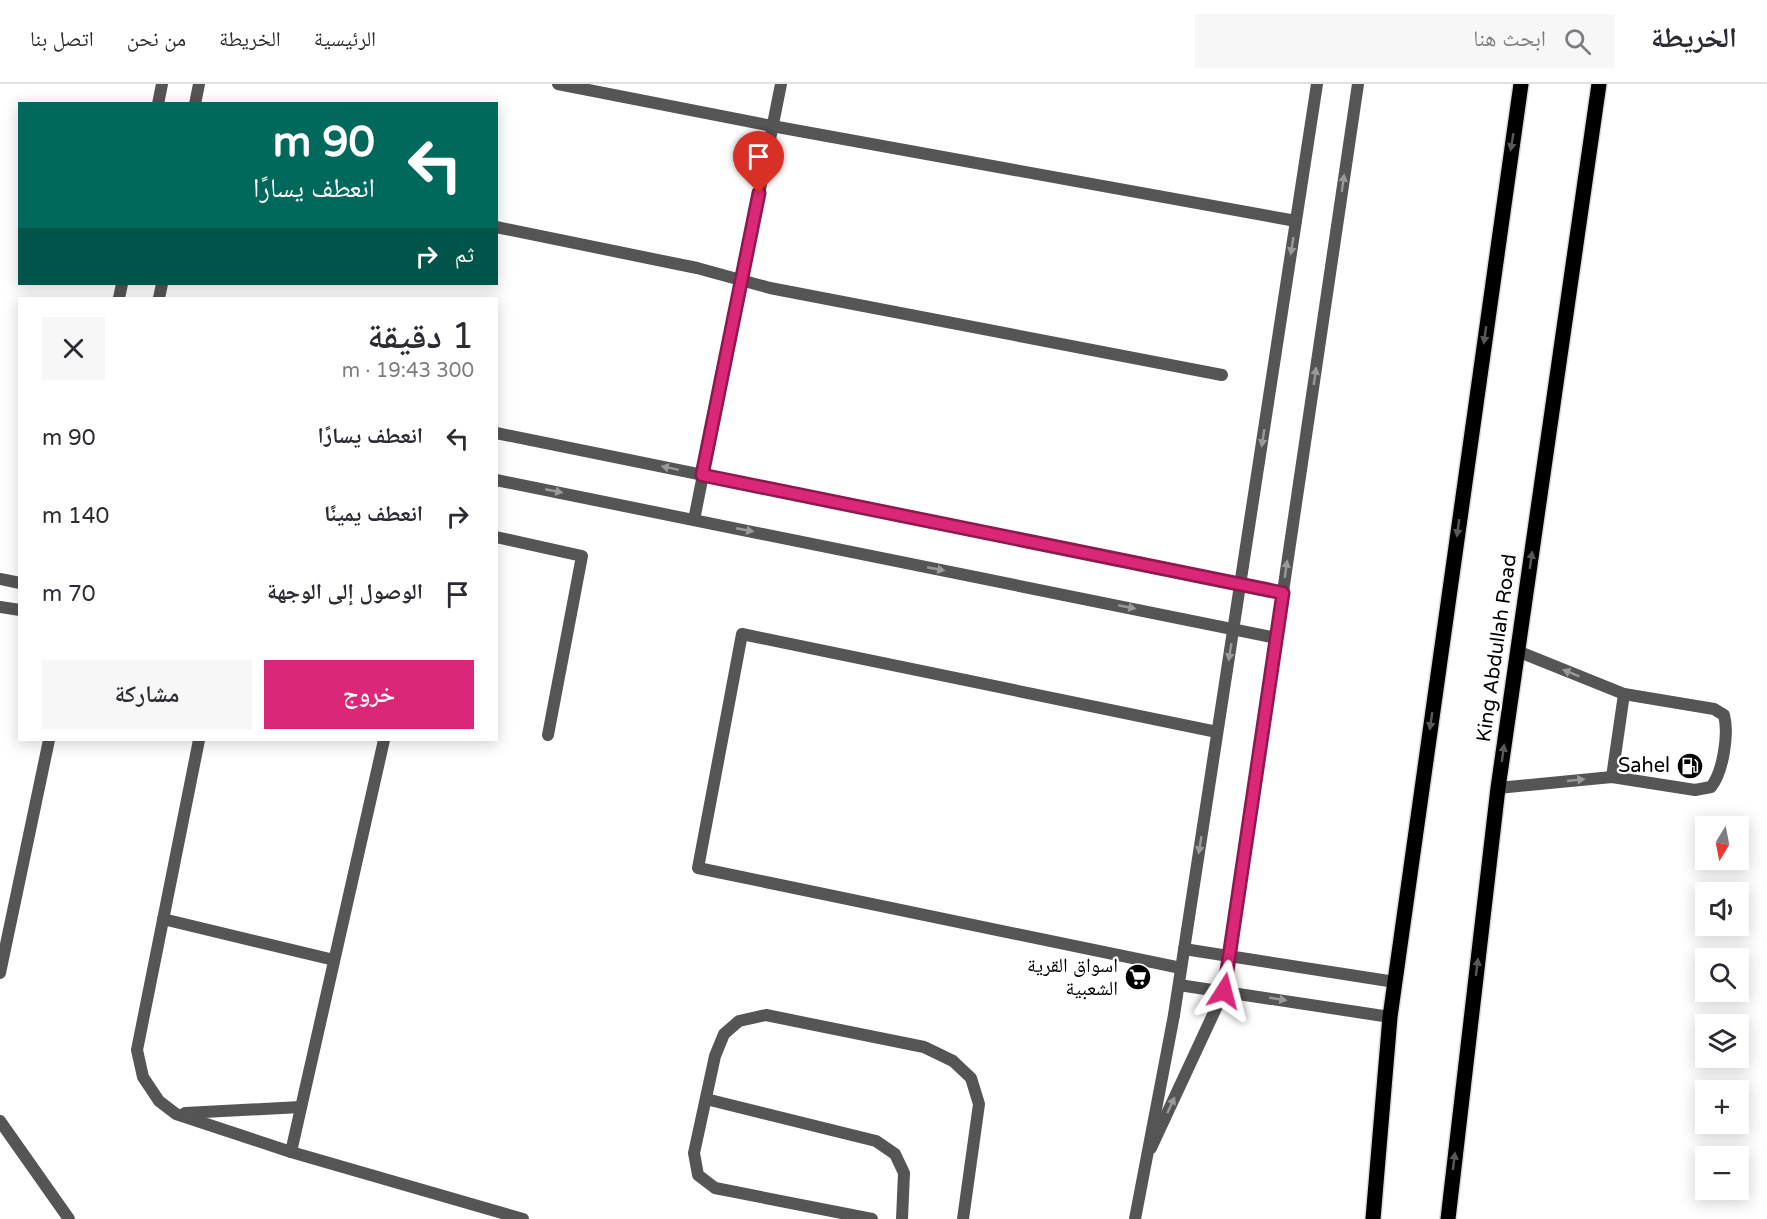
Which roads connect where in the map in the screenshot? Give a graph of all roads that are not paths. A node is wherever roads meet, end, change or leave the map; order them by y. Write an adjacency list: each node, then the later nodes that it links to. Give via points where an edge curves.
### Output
1 (162, 84): 9 (street)
2 (199, 84): 10 (street)
3 (558, 84): 11 (street)
4 (781, 84): 11 (street)
5 (1317, 84): 12 (street)
6 (1358, 84): 24 (street, one-way to 6)
7 (1521, 84): 44 (main road, one-way to 44)
8 (1599, 84): 29 (main road, King Abdullah Road, one-way to 8)
9 (158, 102)
10 (195, 102)
11 (772, 126): 12 (street); 14 (street)
12 (1296, 221): 23 (street, one-way to 23)
13 (498, 228): 14 (street, via 697,268)
14 (741, 281): 15 (street); 17 (street)
15 (1222, 375)
16 (498, 433): 17 (street, one-way to 16)
17 (702, 475): 19 (street); 23 (street)
18 (498, 480): 19 (street, one-way to 19)
19 (694, 520): 27 (street, one-way to 27)
20 (498, 537): 32 (street, via 582,556)
21 (0, 579): 22 (street)
22 (18, 583)
23 (1240, 585): 24 (street); 27 (street)
24 (1283, 593): 28 (street)
25 (0, 607): 26 (street)
26 (18, 610)
27 (1233, 629): 28 (street); 31 (street, one-way to 31)
28 (1276, 638): 40 (street)
29 (1517, 651): 30 (street, one-way to 29); 37 (main road, King Abdullah Road, one-way to 29)
30 (1624, 694): 36 (street); 36 (street, via 1714,709 1724,715 1727,726 1718,777 1711,787 1695,790)
31 (1217, 732): 39 (street, one-way to 39); 42 (street, via 742,634 698,868)
32 (548, 735)
33 (49, 741): 43 (street)
34 (199, 741): 38 (street)
35 (384, 741): 41 (street)
36 (1612, 777): 37 (street, one-way to 36)
37 (1498, 788): 61 (main road, King Abdullah Road, one-way to 37)
38 (163, 919): 41 (street); 50 (street, via 137,1050 143,1077 159,1101)
39 (1184, 950): 40 (street); 42 (street)
40 (1229, 956): 44 (street); 46 (street)
41 (334, 960): 49 (street)
42 (1181, 968): 45 (street)
43 (0, 973)
44 (1395, 982): 47 (main road)
45 (1179, 985): 46 (street); 53 (street)
46 (1224, 991): 47 (street, one-way to 47); 53 (street, one-way to 46)
47 (1390, 1017): 54 (main road)
48 (706, 1099): 57 (street, via 694,1153 698,1175 714,1188); 58 (street, via 876,1141 895,1154 904,1173); 59 (street, via 724,1034 739,1021 766,1015 924,1047 953,1061 971,1078 979,1104)
49 (301, 1107): 50 (street); 52 (street)
50 (177, 1114): 52 (street)
51 (0, 1121): 55 (street)
52 (291, 1152): 56 (street)
53 (1147, 1158): 60 (street)
54 (1374, 1218)
55 (69, 1219)
56 (523, 1219)
57 (872, 1219)
58 (902, 1219)
59 (963, 1219)
60 (1135, 1219)
61 (1448, 1219)

